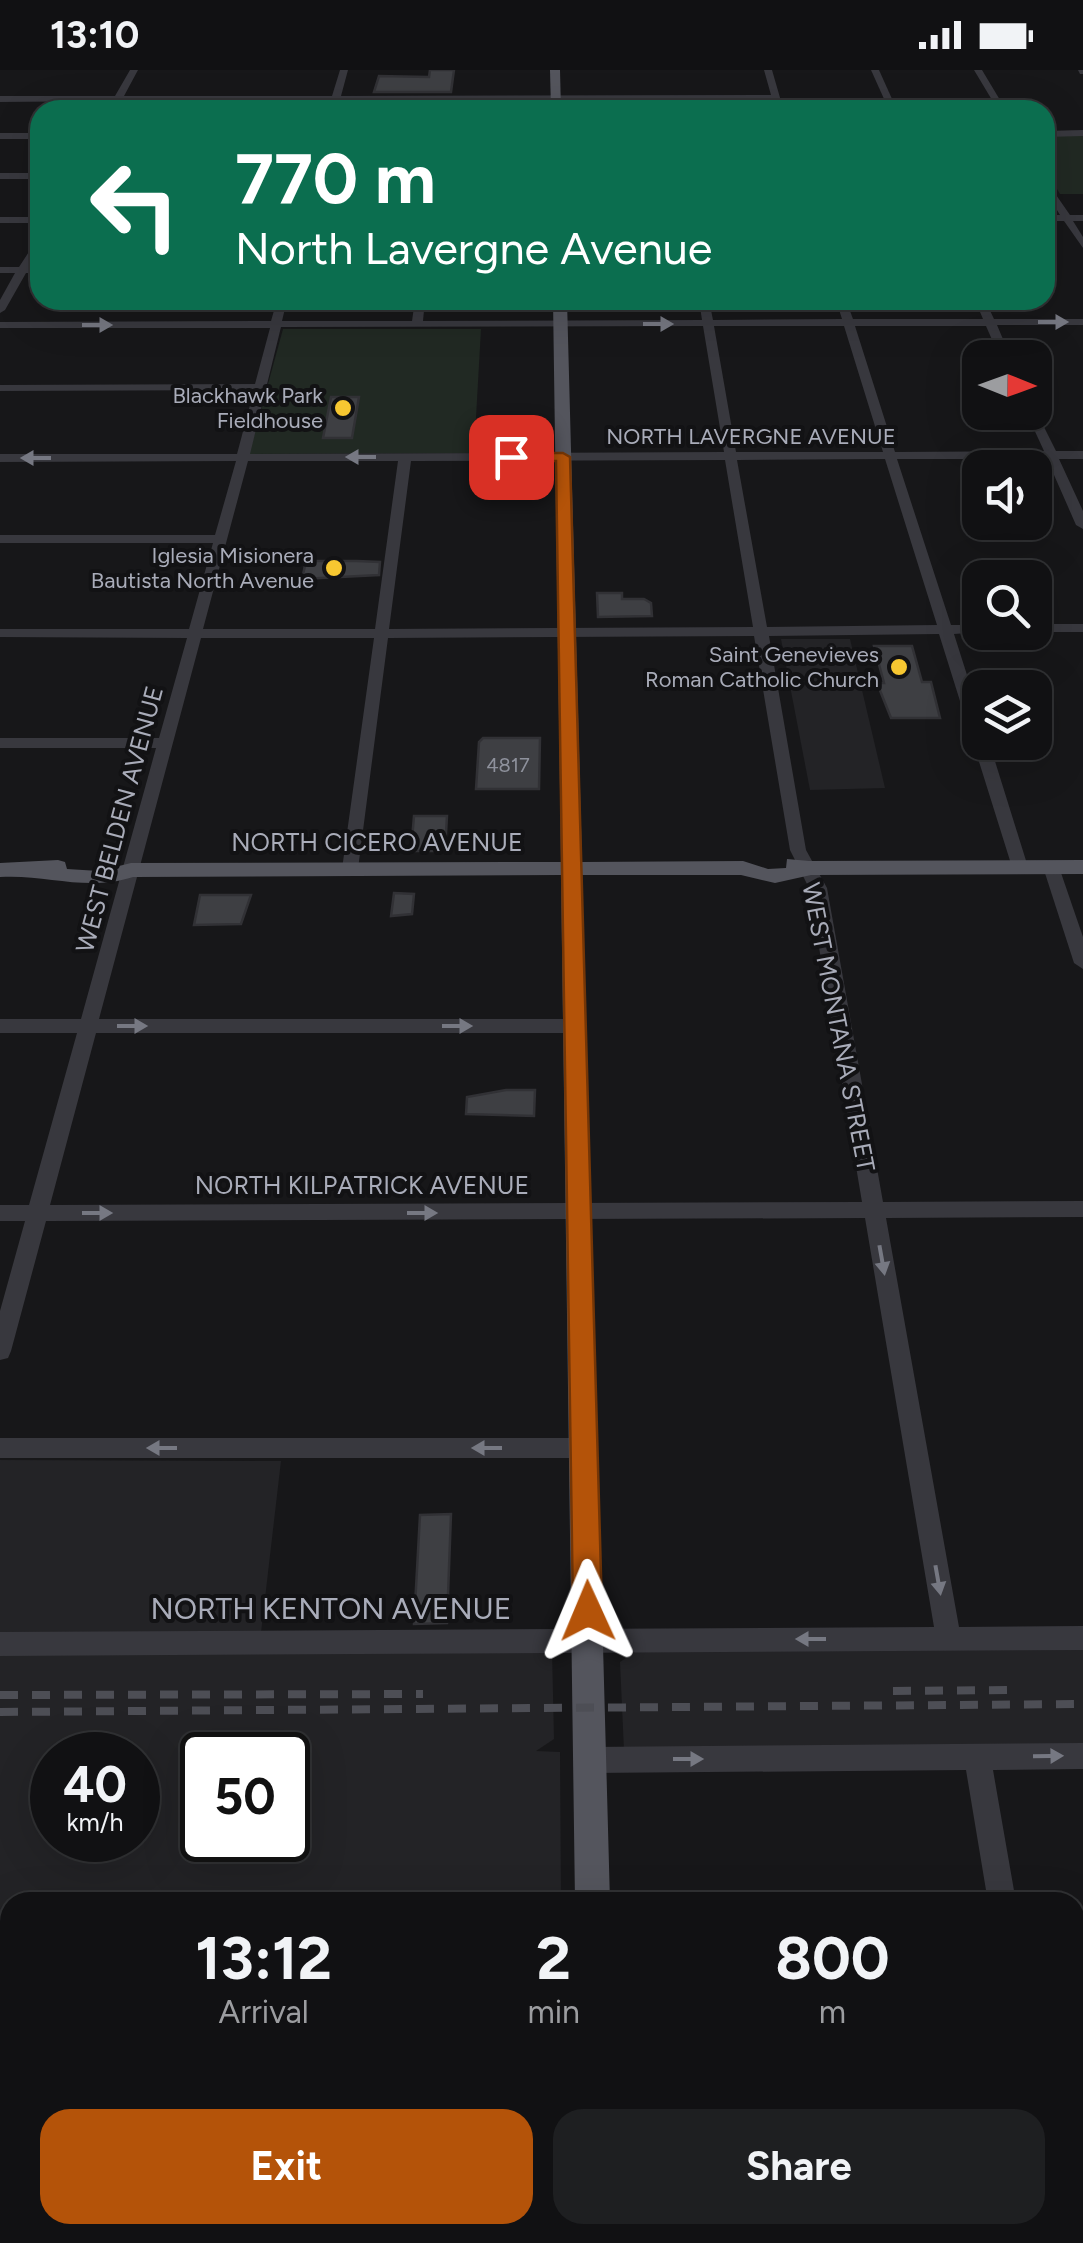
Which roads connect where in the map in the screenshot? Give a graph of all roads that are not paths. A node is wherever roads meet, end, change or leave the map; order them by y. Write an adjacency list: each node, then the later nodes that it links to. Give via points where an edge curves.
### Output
1 (134, 70): 9 (street)
2 (344, 70): 10 (street)
3 (555, 70): 12 (main road)
4 (768, 70): 7 (street)
5 (875, 70): 14 (street)
6 (978, 70): 15 (street)
7 (776, 98): 13 (street)
8 (0, 99): 9 (street)
9 (118, 99): 10 (street)
10 (336, 99): 11 (street)
11 (380, 100)
12 (556, 100)
13 (703, 100)
14 (888, 100)
15 (996, 100)
16 (1055, 134): 17 (street)
17 (1083, 134)
18 (0, 136): 19 (street)
19 (30, 136)
20 (0, 176): 21 (street)
21 (30, 176)
22 (1055, 199): 24 (street)
23 (1055, 218): 24 (street)
24 (1066, 218): 25 (street); 28 (street)
25 (1083, 218)
26 (0, 220): 27 (street)
27 (30, 220)
28 (1083, 245)
29 (30, 256): 31 (street)
30 (0, 270): 31 (street)
31 (22, 270): 32 (street); 33 (street)
32 (30, 270)
33 (0, 310)
34 (279, 310): 43 (street, WEST BELDEN AVENUE)
35 (419, 310): 44 (street)
36 (560, 310): 45 (main road)
37 (706, 310): 46 (street, WEST MONTANA STREET)
38 (844, 310): 42 (street)
39 (985, 310): 40 (street)
40 (990, 322): 41 (street, one-way to 41); 42 (street); 48 (street)
41 (1083, 322)
42 (848, 323): 46 (street); 54 (street)
43 (275, 324): 44 (street); 47 (street, one-way to 43); 49 (street, WEST BELDEN AVENUE)
44 (417, 324): 45 (street)
45 (560, 324): 46 (street, one-way to 46); 57 (main road)
46 (708, 324): 53 (street, WEST MONTANA STREET)
47 (0, 325)
48 (998, 340)
49 (258, 387): 50 (street); 60 (street, WEST BELDEN AVENUE)
50 (0, 388)
51 (1083, 454): 52 (street, NORTH LAVERGNE AVENUE)
52 (1052, 455)
53 (731, 456): 54 (street, NORTH LAVERGNE AVENUE); 57 (street, NORTH LAVERGNE AVENUE); 68 (street, WEST MONTANA STREET)
54 (890, 456): 55 (street, NORTH LAVERGNE AVENUE); 66 (street)
55 (962, 456)
56 (405, 457): 57 (street, NORTH LAVERGNE AVENUE); 60 (street, NORTH LAVERGNE AVENUE, one-way to 60); 72 (street)
57 (563, 457): 70 (main road)
58 (1052, 457): 61 (street)
59 (0, 458): 60 (street, NORTH LAVERGNE AVENUE, one-way to 59)
60 (241, 458): 63 (street, WEST BELDEN AVENUE)
61 (1083, 525)
62 (0, 539): 63 (street)
63 (221, 539): 71 (street, WEST BELDEN AVENUE)
64 (1052, 628): 65 (street)
65 (1083, 628)
66 (945, 629): 67 (street); 68 (street); 73 (street)
67 (962, 629)
68 (760, 630): 70 (street); 81 (street, WEST MONTANA STREET, via 798,850)
69 (0, 632): 71 (street)
70 (567, 632): 72 (street); 80 (main road)
71 (195, 634): 72 (street); 75 (street, WEST BELDEN AVENUE)
72 (381, 634): 82 (street)
73 (962, 683)
74 (0, 742): 75 (street)
75 (166, 743): 84 (street, WEST BELDEN AVENUE)
76 (986, 760): 77 (street)
77 (1020, 867): 78 (main road, NORTH CICERO AVENUE); 81 (main road, NORTH CICERO AVENUE)
78 (1051, 867): 79 (main road, NORTH CICERO AVENUE); 85 (street)
79 (1083, 867)
80 (572, 868): 81 (main road, NORTH CICERO AVENUE, via 743,868 792,876); 82 (main road, NORTH CICERO AVENUE); 88 (main road)
81 (808, 868): 90 (street, WEST MONTANA STREET, via 818,888)
82 (350, 869): 84 (main road, NORTH CICERO AVENUE)
83 (0, 870): 84 (main road, NORTH CICERO AVENUE, via 108,879)
84 (131, 870): 87 (street, WEST BELDEN AVENUE)
85 (1083, 963)
86 (0, 1026): 87 (street)
87 (88, 1026): 88 (street, one-way to 88); 92 (street, WEST BELDEN AVENUE)
88 (576, 1026): 93 (main road)
89 (1083, 1209): 90 (street, NORTH KILPATRICK AVENUE)
90 (874, 1211): 93 (street, NORTH KILPATRICK AVENUE); 99 (street, WEST MONTANA STREET, one-way to 99)
91 (0, 1212): 92 (street, NORTH KILPATRICK AVENUE)
92 (38, 1212): 93 (street, NORTH KILPATRICK AVENUE, one-way to 93); 94 (street, WEST BELDEN AVENUE)
93 (579, 1213): 96 (main road)
94 (0, 1351)
95 (0, 1448): 96 (street, one-way to 95)
96 (584, 1448): 98 (main road)
97 (1083, 1638): 99 (street, NORTH KENTON AVENUE)
98 (588, 1639): 99 (street, NORTH KENTON AVENUE, one-way to 98); 100 (street, NORTH KENTON AVENUE); 103 (main road)
99 (948, 1639)
100 (0, 1644)
101 (1083, 1756): 102 (street, one-way to 101)
102 (977, 1757): 103 (street, one-way to 102); 105 (street)
103 (590, 1760): 104 (main road)
104 (593, 1892)
105 (1000, 1892)

